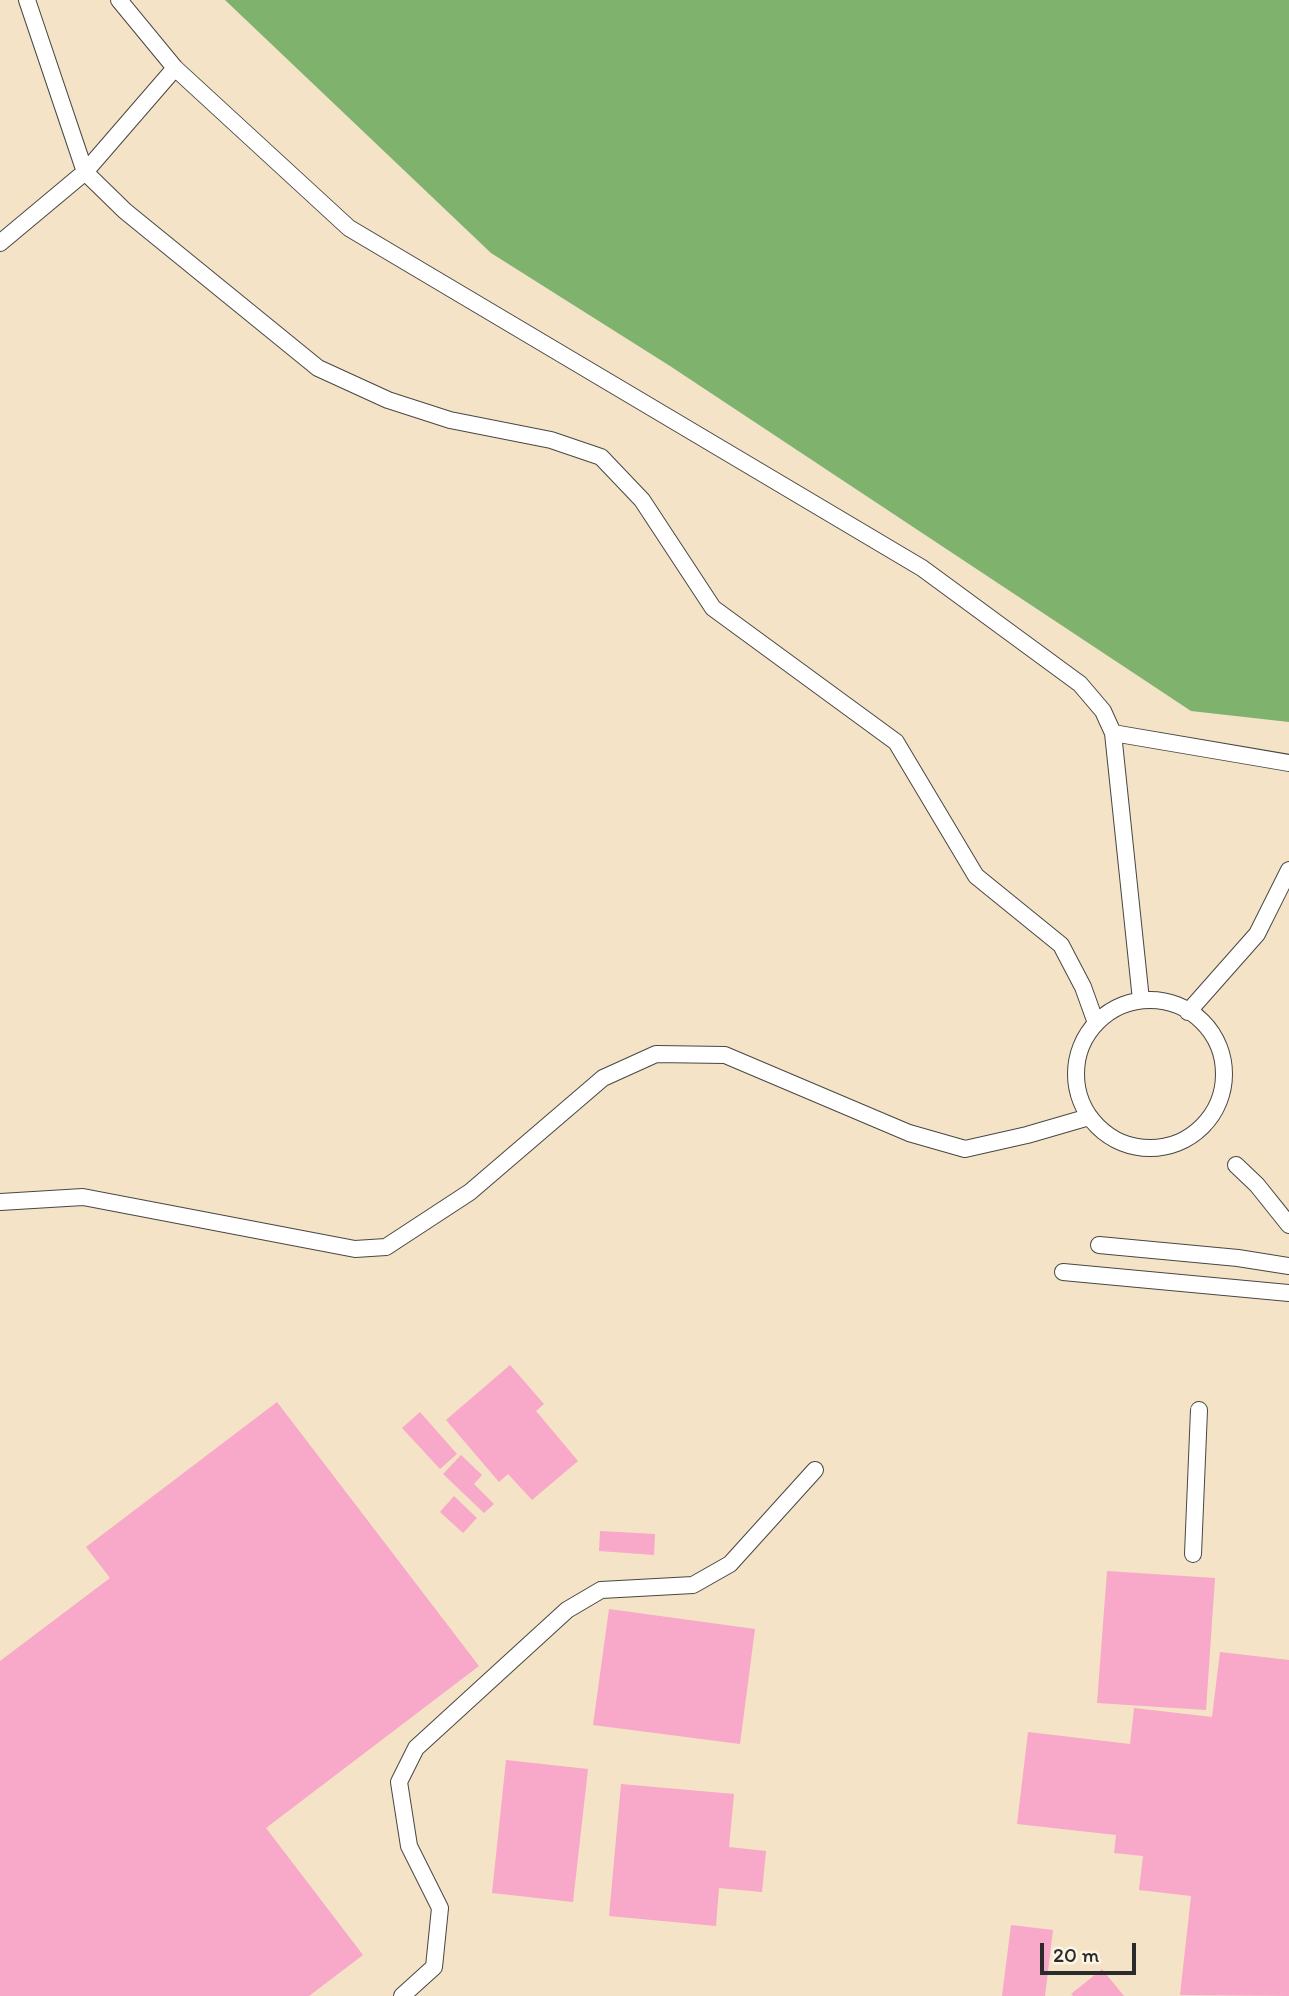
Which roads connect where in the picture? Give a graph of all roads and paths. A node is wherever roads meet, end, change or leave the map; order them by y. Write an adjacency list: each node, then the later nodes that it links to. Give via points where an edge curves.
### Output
1 (27, 0): 4 (lane)
2 (119, 0): 3 (lane)
3 (176, 68): 4 (lane); 6 (lane, via 349,228 922,568 1080,684 1103,711)
4 (85, 172): 5 (lane); 11 (lane, via 125,211 318,368 388,400 450,420 551,440 601,457 642,500 713,608 896,742 976,876 1061,945)
5 (0, 243)
6 (1113, 733): 7 (lane); 9 (lane)
7 (1289, 763)
8 (1289, 870): 10 (lane, via 1257,934)
9 (1141, 1000): 10 (lane, via 1167,1001); 11 (lane, via 1116,1008)
10 (1188, 1012): 12 (lane, via 1201,1019 1223,1056 1224,1082 1217,1107 1204,1125 1183,1141 1143,1147 1107,1135)
11 (1096, 1023): 12 (lane, via 1081,1045 1076,1063 1077,1089)
12 (1089, 1117): 14 (lane, via 965,1149 909,1133 725,1055 656,1054 603,1079 470,1192 386,1247 355,1249 83,1197)
13 (1236, 1166): 15 (lane)
14 (0, 1202)
15 (1289, 1225)
16 (1099, 1245): 17 (lane)
17 (1289, 1266)
18 (1063, 1272): 19 (lane)
19 (1289, 1293)
20 (1199, 1410): 22 (lane)
21 (815, 1470): 23 (lane, via 730,1564 693,1585 601,1590 568,1610 416,1748 399,1782 409,1846 440,1908 435,1968)
22 (1193, 1554)
23 (402, 1996)

